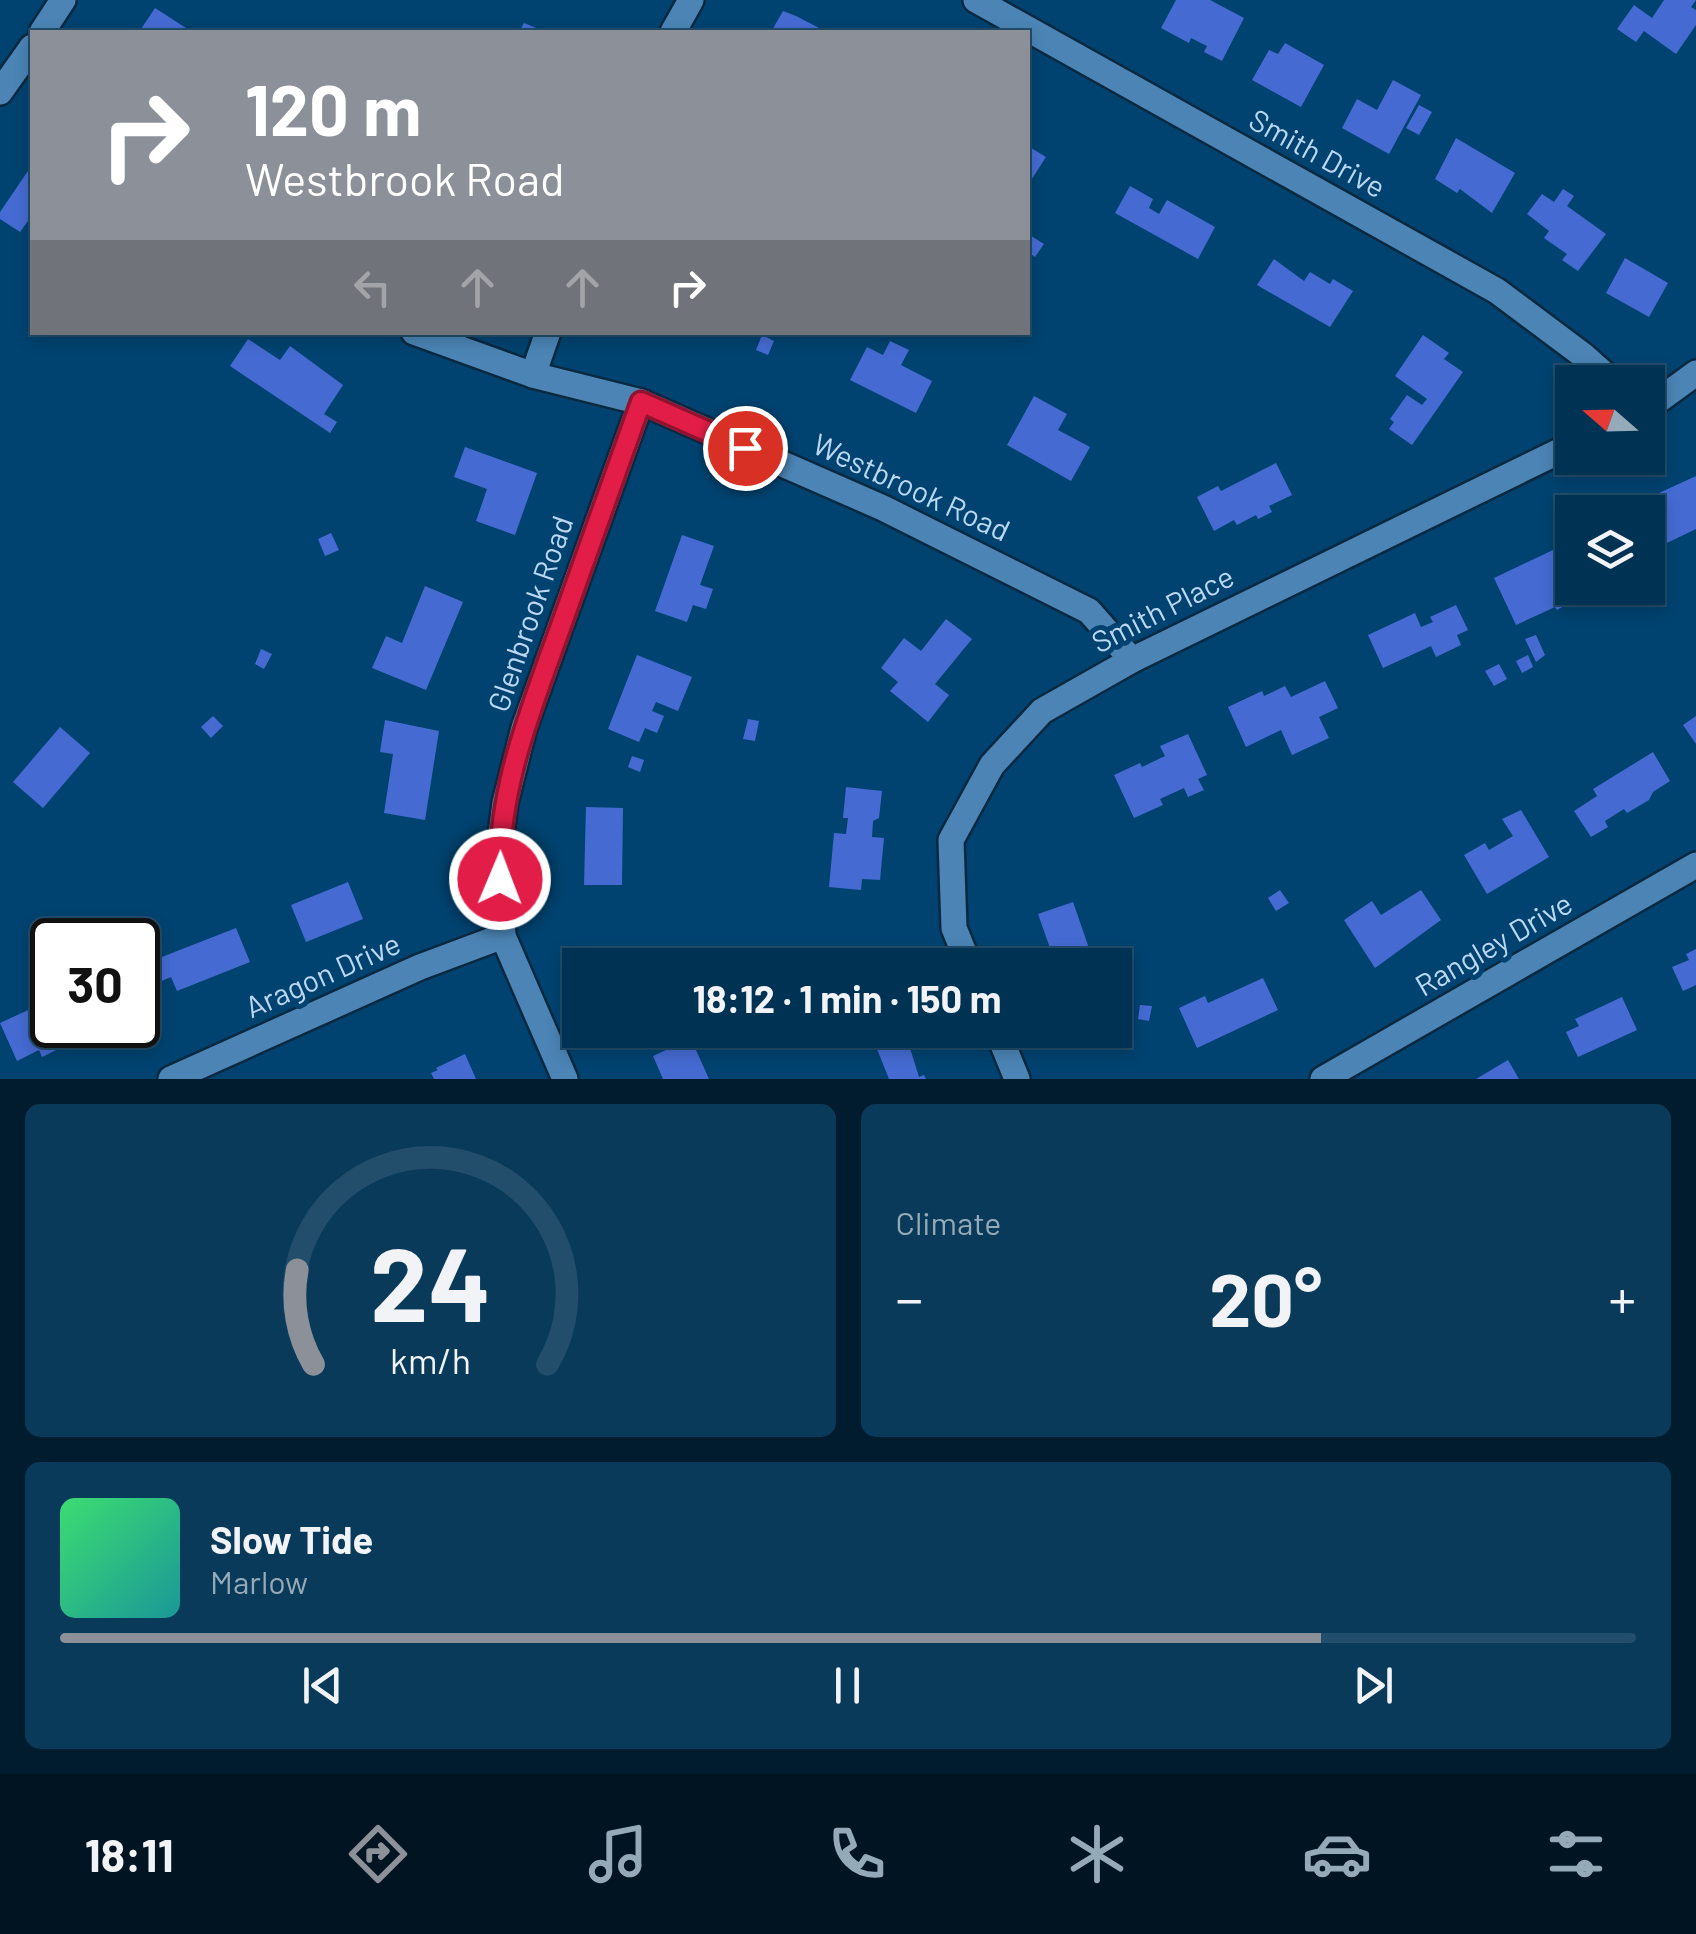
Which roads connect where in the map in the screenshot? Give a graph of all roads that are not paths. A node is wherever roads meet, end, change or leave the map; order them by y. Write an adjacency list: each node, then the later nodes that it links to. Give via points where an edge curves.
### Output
1 (63, 0): 4 (street)
2 (691, 0): 5 (street)
3 (976, 0): 6 (street, Smith Drive)
4 (43, 30)
5 (674, 30)
6 (1030, 30)
7 (1030, 30): 12 (street, Smith Drive, via 1496,291)
8 (29, 60): 9 (street)
9 (0, 92)
10 (422, 335): 14 (street, Westbrook Road)
11 (547, 335): 14 (street)
12 (1594, 365)
13 (1696, 372): 15 (street)
14 (534, 375): 16 (street, Westbrook Road)
15 (1665, 395)
16 (641, 402): 18 (street, Westbrook Road, via 884,508 1089,611); 20 (street, Glenbrook Road, via 524,728 500,850)
17 (1555, 454): 18 (street, Smith Place)
18 (1132, 660): 21 (street, Smith Place, via 1042,711 992,765 951,840 954,928)
19 (1696, 864): 26 (street, Rangley Drive)
20 (503, 936): 23 (street, Aragon Drive); 24 (street, Glenbrook Road)
21 (962, 948)
22 (1004, 1048): 25 (street)
23 (171, 1079)
24 (565, 1079)
25 (1017, 1079)
26 (1323, 1079)

